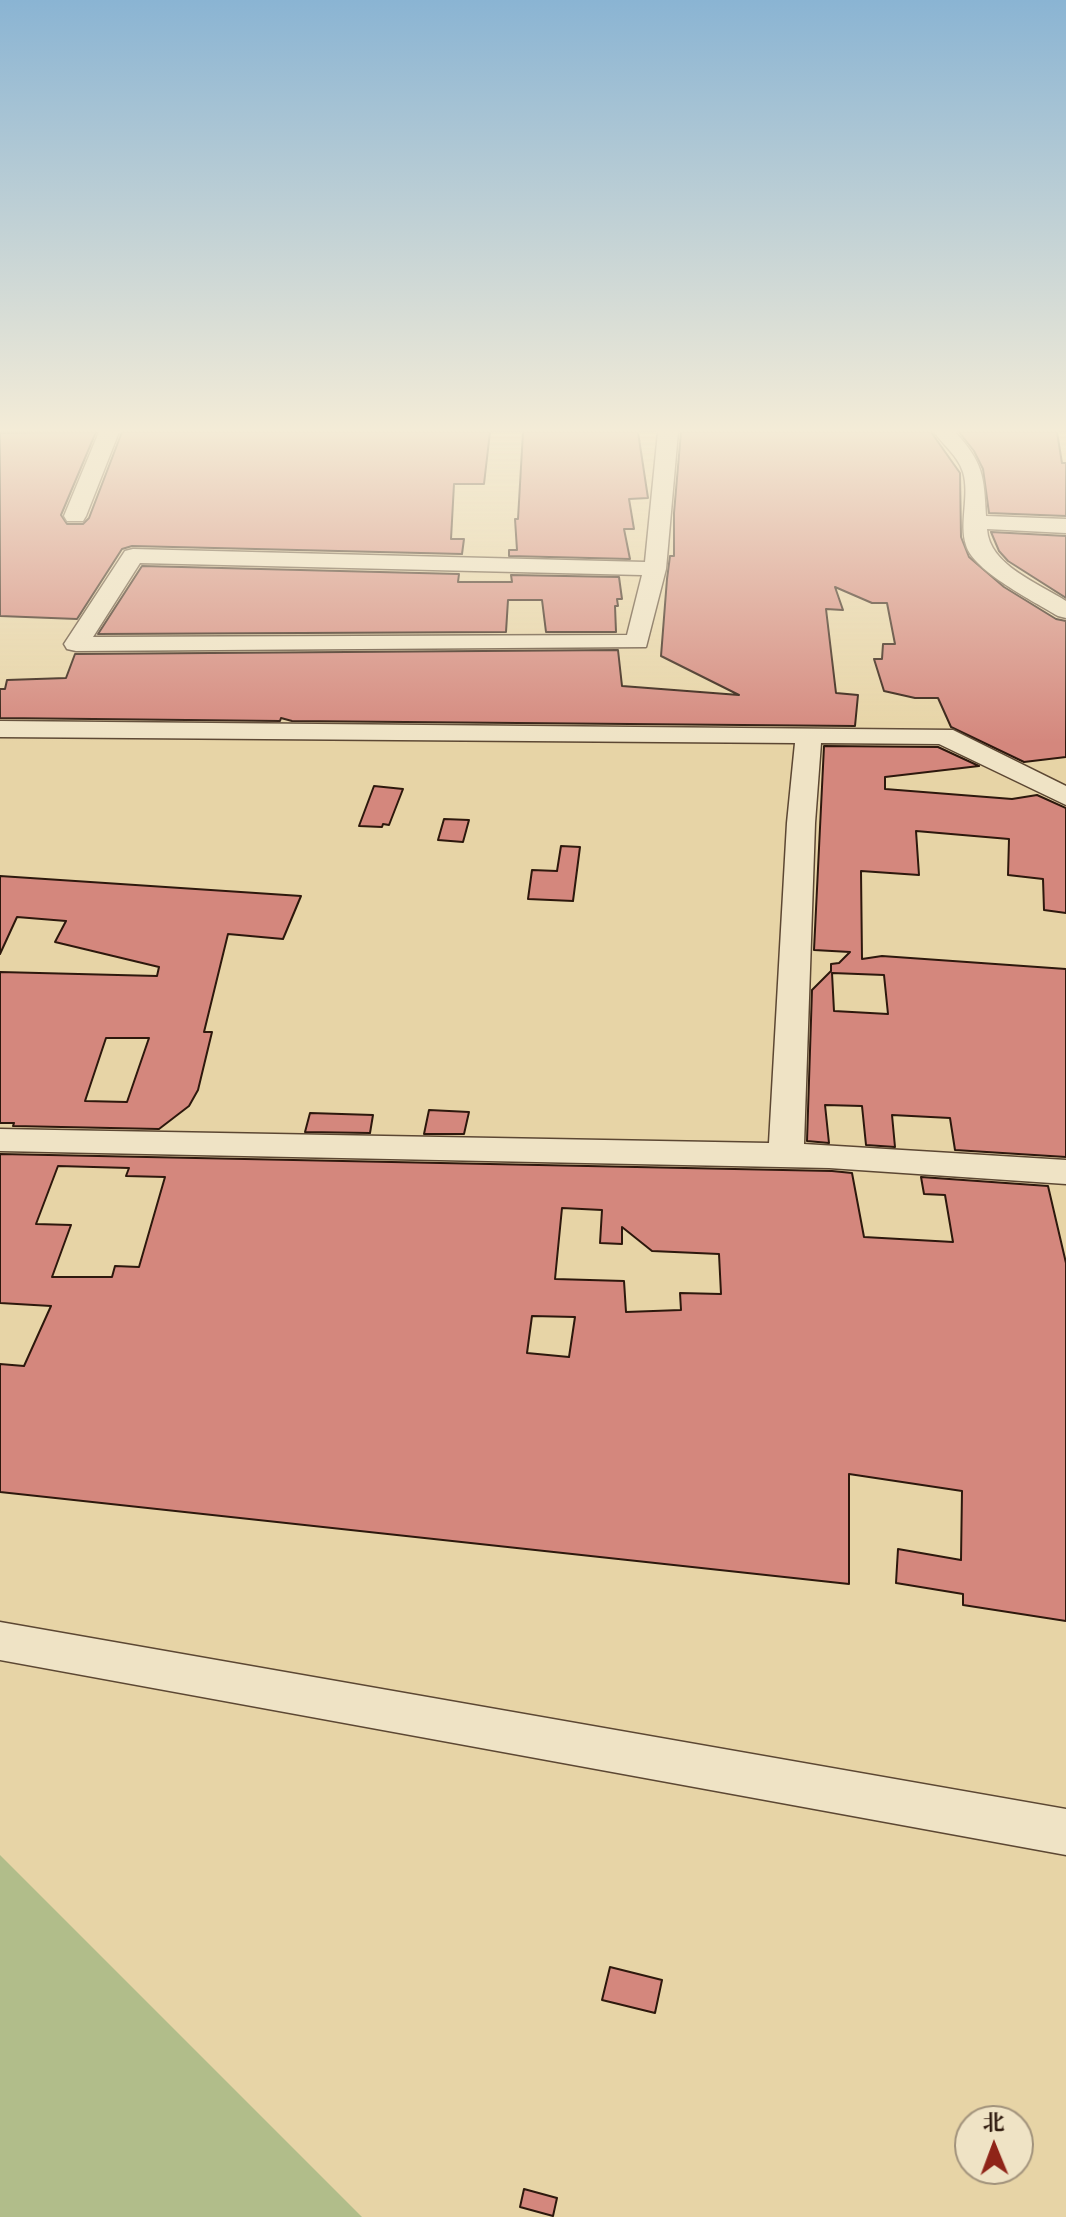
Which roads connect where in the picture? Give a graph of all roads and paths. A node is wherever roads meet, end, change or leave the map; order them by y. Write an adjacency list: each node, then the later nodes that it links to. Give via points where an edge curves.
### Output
1 (658, 535): 3 (street)
2 (976, 535): 4 (street, via 977,546 991,563)
3 (655, 569): 3 (street, via 133,556 76,644 637,642)
4 (1066, 611)
5 (0, 729): 6 (street)
6 (808, 735): 7 (street, via 944,736); 9 (street)
7 (1066, 797)
8 (0, 1140): 9 (street)
9 (786, 1155): 10 (street)
10 (1066, 1172)
11 (0, 1641): 12 (street)
12 (1066, 1832)

